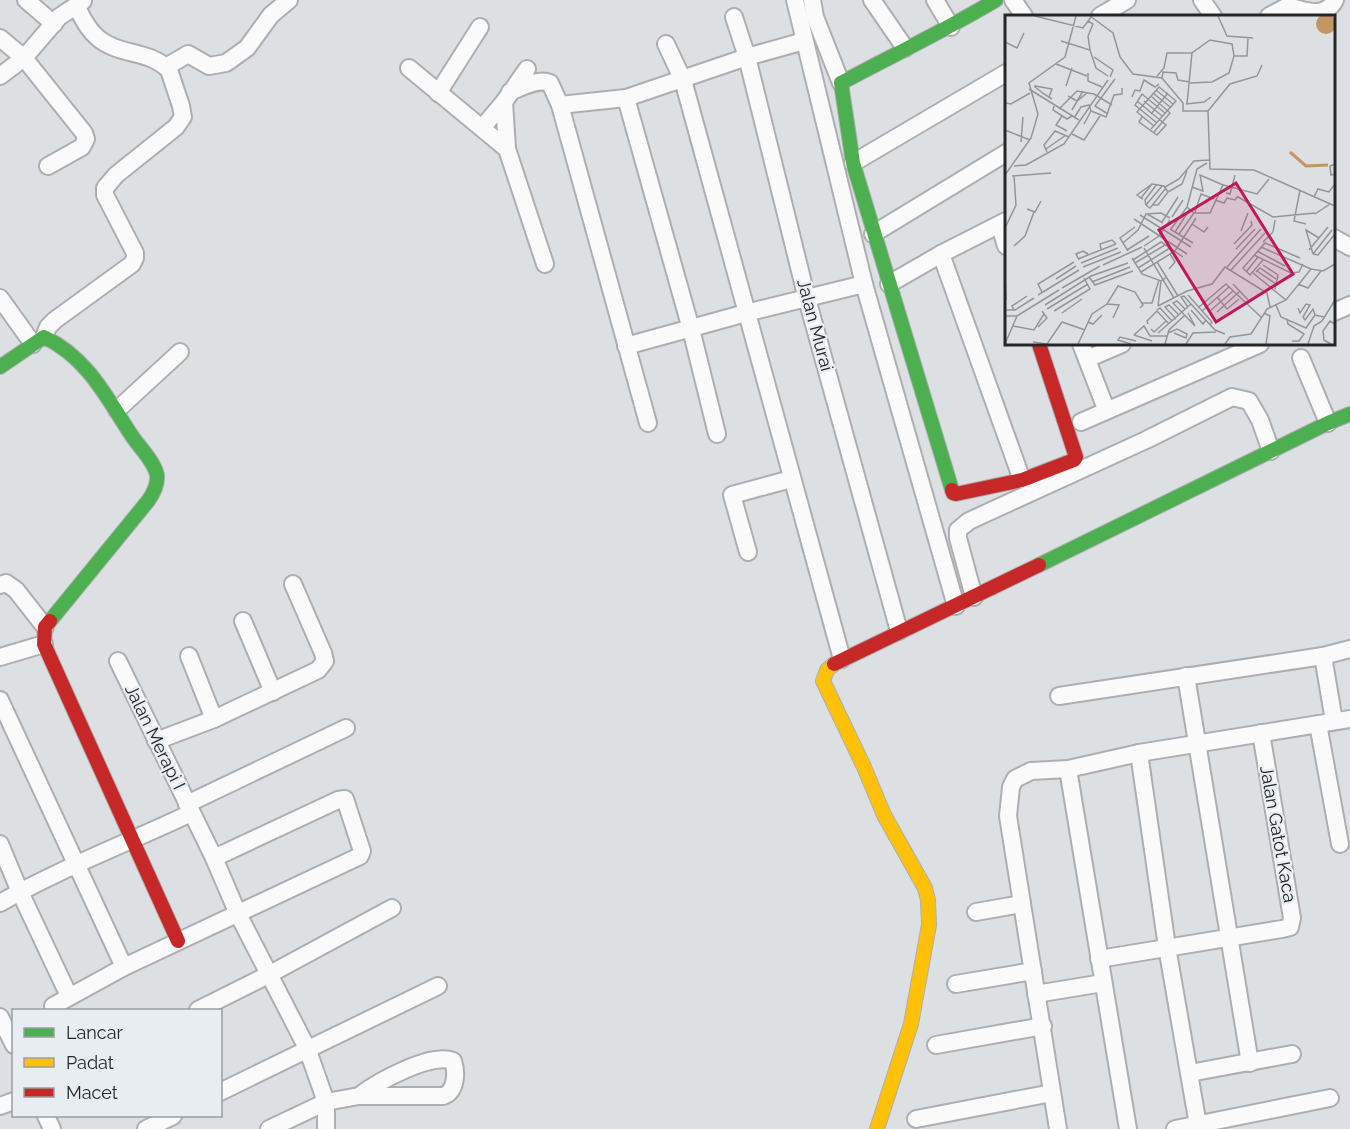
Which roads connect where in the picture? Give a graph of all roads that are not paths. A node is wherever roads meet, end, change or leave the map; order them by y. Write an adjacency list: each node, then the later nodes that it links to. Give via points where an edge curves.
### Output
1 (26, 0): 19 (street)
2 (289, 0): 28 (street, via 271,15 247,48 226,63 209,66 188,54)
3 (795, 0): 23 (street)
4 (812, 0): 34 (street)
5 (872, 0): 25 (street)
6 (935, 0): 21 (street)
7 (996, 0): 21 (street)
8 (1013, 0): 14 (street)
9 (1127, 0): 15 (street)
10 (1202, 0): 16 (street)
11 (1335, 0): 13 (street, via 1331,8 1320,13)
12 (81, 3): 19 (street); 28 (street, via 92,32 99,39 148,56)
13 (1286, 3): 17 (street)
14 (1023, 15)
15 (1102, 15)
16 (1212, 15)
17 (1270, 15)
18 (734, 17): 26 (street, Jalan Murai)
19 (54, 24): 27 (street)
20 (480, 27): 35 (street)
21 (951, 27): 25 (street)
22 (0, 38): 27 (street)
23 (804, 41): 26 (street); 48 (street)
24 (666, 44): 33 (street)
25 (905, 48): 34 (street)
26 (747, 57): 33 (street); 51 (street, Jalan Murai)
27 (24, 58): 32 (street); 43 (street, via 86,139 82,147)
28 (166, 67): 56 (street, via 183,117 105,188 135,258 55,320)
29 (409, 68): 35 (street)
30 (527, 69): 36 (street)
31 (1005, 74): 42 (street)
32 (0, 76)
33 (683, 80): 37 (street); 54 (street)
34 (841, 83): 42 (street)
35 (438, 93): 39 (street)
36 (507, 97): 38 (street, via 546,81); 39 (street); 40 (street)
37 (626, 98): 38 (street); 55 (street)
38 (560, 105): 60 (street)
39 (482, 128): 40 (street)
40 (507, 149): 47 (street)
41 (1005, 154): 45 (street)
42 (853, 163): 45 (street)
43 (48, 166)
44 (1003, 224): 46 (street)
45 (873, 234): 49 (street)
46 (941, 254): 49 (street); 74 (street)
47 (545, 264)
48 (864, 284): 51 (street); 79 (street)
49 (889, 284): 74 (street, via 951,491 956,494)
50 (0, 298): 56 (street)
51 (807, 298): 54 (street); 82 (street, Jalan Murai)
52 (1350, 305): 53 (street)
53 (1335, 312)
54 (746, 313): 55 (street); 73 (street)
55 (691, 329): 60 (street); 71 (street)
56 (38, 341): 64 (street); 65 (street, via 58,343)
57 (1039, 345): 74 (street, via 1076,457)
58 (1117, 345): 61 (street)
59 (1258, 345): 66 (street)
60 (626, 346): 69 (street)
61 (1084, 351): 66 (street)
62 (180, 352): 65 (street)
63 (1301, 358): 70 (street)
64 (0, 367)
65 (117, 410): 81 (street, via 158,478 139,512)
66 (1106, 410): 68 (street)
67 (1350, 414): 70 (street)
68 (1081, 422)
69 (648, 423)
70 (1328, 423): 72 (street)
71 (717, 434)
72 (1271, 451): 78 (street); 78 (street, via 1249,401 1232,396 969,521 958,530 958,538)
73 (791, 479): 75 (street, via 732,495); 88 (street)
74 (1022, 480)
75 (748, 552)
76 (292, 584): 91 (street, via 325,661 318,670)
77 (0, 585): 81 (street, via 6,583 16,590)
78 (974, 597): 79 (street)
79 (956, 606): 82 (street)
80 (243, 621): 91 (street)
81 (45, 627): 83 (street)
82 (899, 631): 88 (street)
83 (44, 645): 87 (street); 103 (street)
84 (1350, 649): 86 (street)
85 (189, 656): 94 (street)
86 (1323, 656): 90 (street); 95 (street)
87 (0, 657)
88 (842, 659): 147 (street, via 829,666 823,681 928,900 929,924 911,1023)
89 (118, 661): 98 (street, Jalan Merapi I)
90 (1186, 676): 92 (street); 99 (street)
91 (273, 692): 94 (street)
92 (1059, 696)
93 (0, 700): 107 (street)
94 (214, 718): 98 (street)
95 (1334, 721): 97 (street); 105 (street)
96 (346, 728): 102 (street)
97 (1261, 733): 99 (street); 114 (street, Jalan Gatot Kaca, via 1292,918 1290,927)
98 (156, 741): 102 (street, Jalan Merapi I)
99 (1197, 744): 100 (street); 114 (street)
100 (1139, 753): 101 (street); 116 (street)
101 (1068, 769): 110 (street, via 1031,771 1015,779 1011,787 1008,816); 117 (street)
102 (189, 808): 103 (street); 106 (street, Jalan Merapi I)
103 (132, 841): 107 (street); 115 (street)
104 (0, 844): 108 (street)
105 (1340, 844)
106 (214, 858): 113 (street, Jalan Merapi I); 113 (street, via 338,800 345,799 349,808 362,851 360,856)
107 (77, 865): 108 (street); 118 (street)
108 (20, 892): 109 (street); 125 (street)
109 (0, 903)
110 (1022, 904): 112 (street); 119 (street)
111 (392, 908): 120 (street)
112 (976, 912)
113 (238, 914): 115 (street); 120 (street, Jalan Merapi I)
114 (1229, 937): 116 (street); 134 (street)
115 (178, 941): 118 (street)
116 (1167, 947): 117 (street); 135 (street)
117 (1099, 959): 121 (street)
118 (124, 967): 125 (street)
119 (1033, 971): 122 (street); 124 (street)
120 (270, 974): 127 (street); 132 (street, Jalan Merapi I)
121 (1103, 983): 124 (street); 149 (street)
122 (956, 984)
123 (438, 986): 132 (street)
124 (1036, 994): 129 (street)
125 (69, 996): 126 (street)
126 (53, 1006)
127 (202, 1009)
128 (0, 1017): 130 (street)
129 (1043, 1026): 131 (street); 137 (street)
130 (12, 1041)
131 (936, 1045)
132 (307, 1048): 136 (street); 140 (street, Jalan Merapi I)
133 (1292, 1054): 134 (street)
134 (1250, 1063): 135 (street)
135 (1190, 1073): 143 (street)
136 (222, 1091)
137 (1052, 1093): 142 (street); 148 (street)
138 (359, 1096): 138 (street, via 395,1073 446,1058 453,1061 450,1094); 140 (street)
139 (1330, 1098): 143 (street)
140 (326, 1102): 145 (street); 146 (street, Jalan Merapi I)
141 (170, 1117): 144 (street)
142 (916, 1119)
143 (1197, 1125): 150 (street)
144 (146, 1129)
145 (269, 1129)
146 (326, 1129)
147 (878, 1129)
148 (1058, 1129)
149 (1128, 1129)
150 (1175, 1129)

